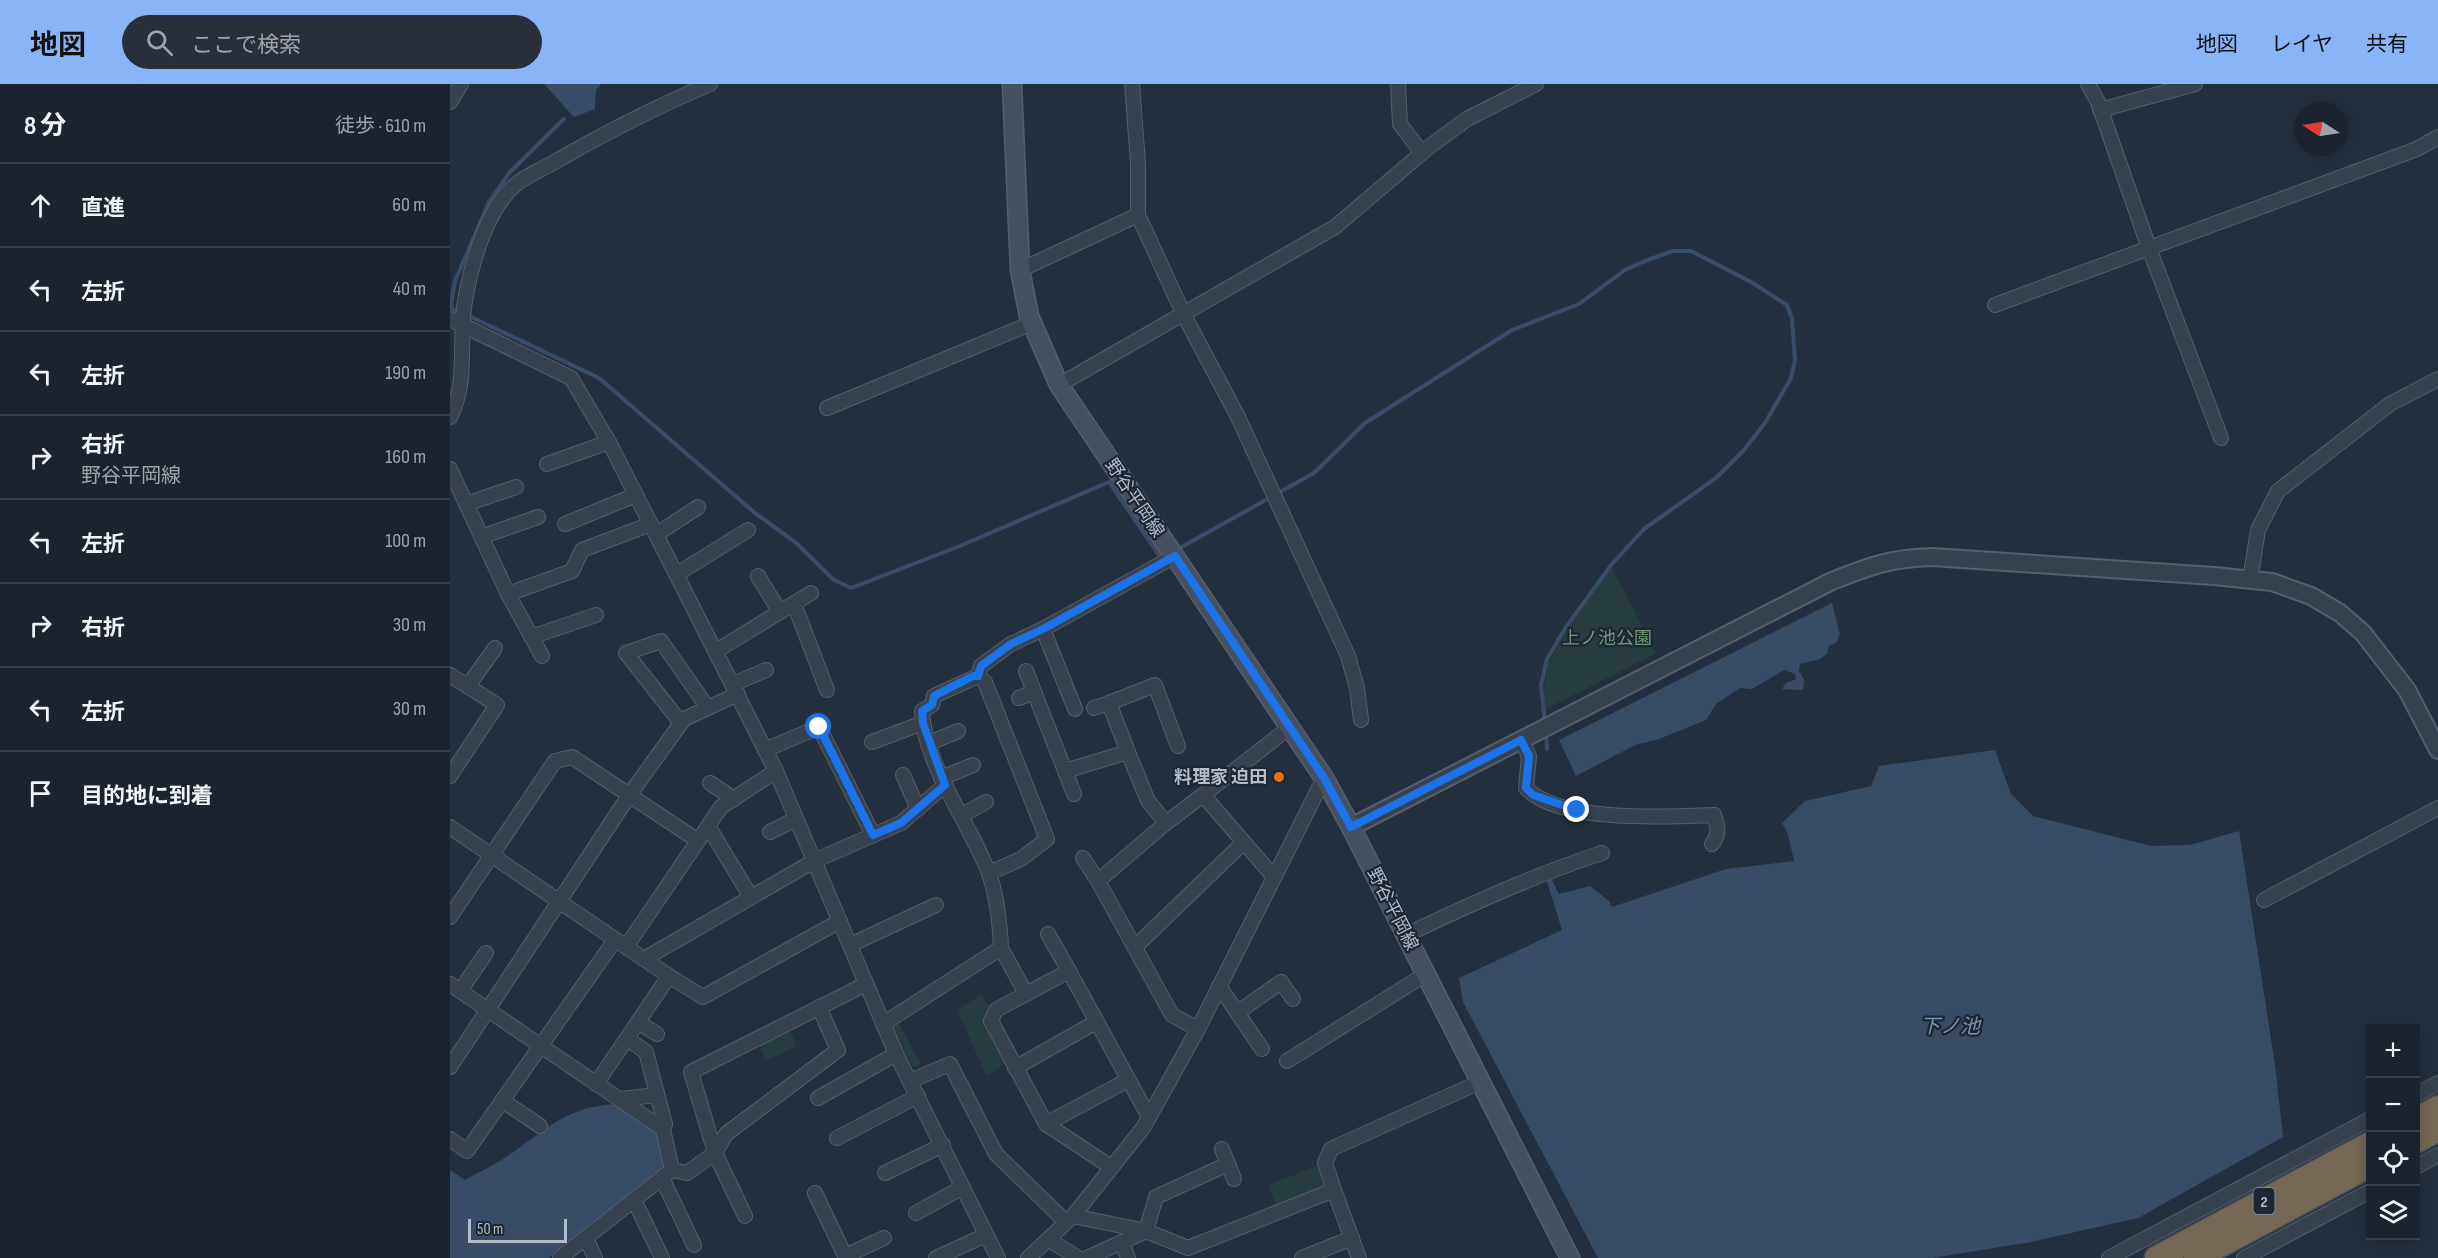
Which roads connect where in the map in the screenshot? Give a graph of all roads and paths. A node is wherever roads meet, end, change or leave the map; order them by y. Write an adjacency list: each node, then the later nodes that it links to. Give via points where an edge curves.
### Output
1 (461, 84): 9 (street)
2 (710, 84): 18 (street, via 592,141 515,185 482,236)
3 (1012, 84): 15 (main road, 野谷平岡線)
4 (1132, 84): 13 (street)
5 (1398, 84): 12 (street, via 1400,124)
6 (1536, 84): 12 (street, via 1467,119)
7 (2088, 84): 10 (street)
8 (2187, 85): 10 (street)
9 (450, 102)
10 (2100, 110): 14 (street)
11 (2438, 137): 14 (street, via 2417,149)
12 (1422, 153): 17 (street, via 1335,227)
13 (1138, 215): 15 (street); 17 (street)
14 (2149, 248): 16 (street); 25 (street)
15 (1020, 270): 19 (main road, 野谷平岡線)
16 (1995, 305)
17 (1184, 315): 22 (street); 65 (street, via 1238,417 1343,645 1357,688)
18 (455, 322): 20 (street, via 463,337); 26 (street, via 571,378)
19 (1032, 323): 22 (main road, 野谷平岡線); 23 (street)
20 (456, 368): 24 (street, via 458,402)
21 (2438, 379): 41 (street, via 2390,404 2278,491 2258,530)
22 (1059, 385): 38 (main road, 野谷平岡線)
23 (827, 408)
24 (450, 417)
25 (2221, 438)
26 (609, 442): 27 (street); 30 (street)
27 (547, 464)
28 (450, 469): 31 (street)
29 (516, 487): 31 (street)
30 (636, 495): 34 (street); 35 (street)
31 (466, 504): 37 (street)
32 (698, 507): 35 (street)
33 (538, 517): 37 (street)
34 (565, 524)
35 (654, 529): 39 (street); 43 (street, via 582,550 572,571)
36 (748, 530): 39 (street)
37 (481, 537): 43 (street)
38 (1175, 556): 47 (street); 68 (main road, 野谷平岡線)
39 (677, 574): 50 (street)
40 (759, 576): 45 (street)
41 (2250, 580): 71 (street, via 1902,557 1832,581); 75 (street, via 2272,582 2340,612 2363,633 2407,690)
42 (811, 593): 44 (street)
43 (508, 594): 48 (street)
44 (794, 604): 45 (street); 58 (street)
45 (780, 612): 50 (street)
46 (596, 615): 48 (street)
47 (1043, 629): 55 (street, via 1011,644 981,666); 64 (street)
48 (531, 638): 51 (street)
49 (495, 648): 56 (street)
50 (716, 651): 57 (street)
51 (542, 656)
52 (766, 670): 57 (street)
53 (1026, 671): 59 (street)
54 (450, 675): 56 (street)
55 (978, 676): 67 (street, via 934,696 932,705 922,711); 107 (street, via 985,682 1047,839 1021,859)
56 (468, 686): 81 (street, via 497,705)
57 (736, 689): 62 (street); 74 (street)
58 (827, 690)
59 (1034, 692): 60 (street); 79 (street)
60 (1019, 698)
61 (1109, 703): 63 (street); 70 (street, via 1155,685); 76 (street)
62 (708, 708): 66 (street); 66 (street, via 661,641 626,653)
63 (1094, 708)
64 (1075, 709)
65 (1361, 720)
66 (681, 723): 85 (street)
67 (923, 723): 72 (street); 73 (street)
68 (1290, 727): 82 (main road, 野谷平岡線); 87 (street)
69 (958, 731): 73 (street)
70 (1179, 737)
71 (1521, 740): 97 (street); 102 (street, via 1529,756 1526,788 1533,795 1603,814 1658,818 1714,815 1718,836)
72 (872, 742)
73 (929, 743): 83 (street)
74 (765, 750): 78 (street); 99 (street, via 819,727)
75 (2438, 750)
76 (1128, 752): 79 (street); 94 (street, via 1148,801)
77 (973, 765): 83 (street)
78 (776, 771): 88 (street); 93 (street)
79 (1065, 771): 86 (street)
80 (903, 775): 90 (street)
81 (450, 776)
82 (1324, 778): 97 (main road, 野谷平岡線); 108 (street)
83 (943, 782): 90 (street); 92 (street)
84 (710, 783): 88 (street)
85 (630, 794): 100 (street); 104 (street, via 572,757 555,761); 112 (street)
86 (1074, 794)
87 (1203, 795): 94 (street); 101 (street)
88 (734, 799): 95 (street, via 721,807)
89 (986, 802): 92 (street)
90 (918, 808): 99 (street, via 901,823)
91 (2438, 808): 111 (street)
92 (962, 815): 107 (street)
93 (796, 819): 98 (street); 106 (street)
94 (1166, 823): 109 (street)
95 (708, 826): 100 (street); 110 (street)
96 (450, 827): 104 (street)
97 (1351, 827): 117 (main road, 野谷平岡線)
98 (770, 832)
99 (873, 835): 106 (street)
100 (697, 840): 118 (street)
101 (1244, 842): 108 (street); 120 (street)
102 (1712, 844)
103 (1602, 853): 117 (street, via 1557,867)
104 (492, 856): 112 (street); 114 (street)
105 (1083, 858): 109 (street)
106 (814, 861): 110 (street); 115 (street)
107 (989, 873): 121 (street)
108 (1274, 877): 128 (street)
109 (1098, 881): 120 (street)
110 (751, 897): 123 (street)
111 (2264, 900)
112 (560, 901): 118 (street); 133 (street)
113 (936, 905): 119 (street)
114 (450, 917)
115 (840, 921): 119 (street); 126 (street, via 703,997)
116 (1048, 934): 124 (street)
117 (1406, 935): 125 (main road, 野谷平岡線)
118 (621, 943): 123 (street); 141 (street)
119 (850, 945): 127 (street)
120 (1135, 947): 138 (street, via 1172,1015)
121 (1001, 948): 130 (street); 137 (street)
122 (486, 953): 129 (street)
123 (644, 959): 126 (street)
124 (1069, 971): 130 (street); 135 (street)
125 (1426, 974): 144 (street, via 1356,1010 1322,1046); 149 (main road, 野谷平岡線)
126 (669, 976): 136 (street)
127 (866, 984): 132 (street); 137 (street)
128 (1219, 986): 134 (street); 138 (street)
129 (455, 988): 133 (street)
130 (1026, 993): 146 (street, via 996,1010 991,1021)
131 (1293, 999): 134 (street, via 1286,978)
132 (819, 1007): 172 (street, via 838,1050 726,1134); 172 (street, via 691,1072)
133 (487, 1009): 141 (street); 145 (street)
134 (1238, 1012): 142 (street)
135 (1096, 1022): 146 (street); 147 (street)
136 (639, 1023): 139 (street); 140 (street)
137 (883, 1024): 143 (street)
138 (1198, 1029): 159 (street)
139 (657, 1034)
140 (628, 1039): 151 (street); 153 (street, via 646,1052)
141 (541, 1046): 151 (street); 157 (street)
142 (1262, 1049)
143 (896, 1054): 148 (street); 155 (street)
144 (1287, 1060)
145 (450, 1067)
146 (1016, 1068): 162 (street)
147 (1128, 1080): 159 (street); 162 (street)
148 (910, 1081): 154 (street); 188 (street, via 950,1064 996,1154)
149 (1480, 1082): 182 (street, via 1331,1149 1325,1163); 210 (main road, 野谷平岡線)
150 (2438, 1083): 152 (street)
151 (596, 1084): 156 (street)
152 (2420, 1092)
153 (657, 1095): 156 (street); 164 (street)
154 (918, 1096): 166 (street); 169 (street)
155 (818, 1098)
156 (620, 1099): 164 (street)
157 (503, 1101): 163 (street); 168 (street, via 467,1151)
158 (2438, 1108): 160 (highway)
159 (1149, 1117): 176 (street)
160 (2420, 1117)
161 (2366, 1121): 211 (street)
162 (1046, 1124): 176 (street)
163 (540, 1126)
164 (663, 1129): 179 (street)
165 (2438, 1129): 167 (highway)
166 (837, 1138)
167 (2420, 1138)
168 (450, 1139)
169 (942, 1145): 178 (street); 181 (street)
170 (2366, 1146): 212 (highway, 2)
171 (1222, 1149): 174 (street)
172 (715, 1153): 179 (street, via 687,1173); 187 (street)
173 (2438, 1155): 175 (street)
174 (1228, 1164): 180 (street); 189 (street, via 1156,1197)
175 (2420, 1164)
176 (1111, 1167): 188 (street)
177 (2366, 1167): 213 (highway, 2)
178 (885, 1173)
179 (667, 1174): 185 (street); 196 (street)
180 (1234, 1179)
181 (963, 1187): 186 (street); 190 (street)
182 (1334, 1190): 193 (street); 197 (street)
183 (815, 1193): 198 (street)
184 (2366, 1193): 214 (street)
185 (634, 1200): 191 (street); 201 (street)
186 (916, 1213)
187 (745, 1216)
188 (1069, 1219): 189 (street); 194 (street)
189 (1146, 1231): 195 (street); 197 (street)
190 (986, 1235): 202 (street); 203 (street)
191 (586, 1238): 199 (street); 200 (street)
192 (884, 1238): 198 (street)
193 (1352, 1238): 208 (street); 209 (street)
194 (1048, 1239): 204 (street); 205 (street)
195 (1122, 1242): 206 (street); 207 (street)
196 (694, 1245)
197 (1190, 1253)
198 (845, 1257)
199 (560, 1258)
200 (595, 1258)
201 (662, 1258)
202 (936, 1258)
203 (998, 1258)
204 (1028, 1258)
205 (1078, 1258)
206 (1087, 1258)
207 (1128, 1258)
208 (1302, 1258)
209 (1359, 1258)
210 (1570, 1258)
211 (2109, 1258)
212 (2157, 1258)
213 (2196, 1258)
214 (2244, 1258)

